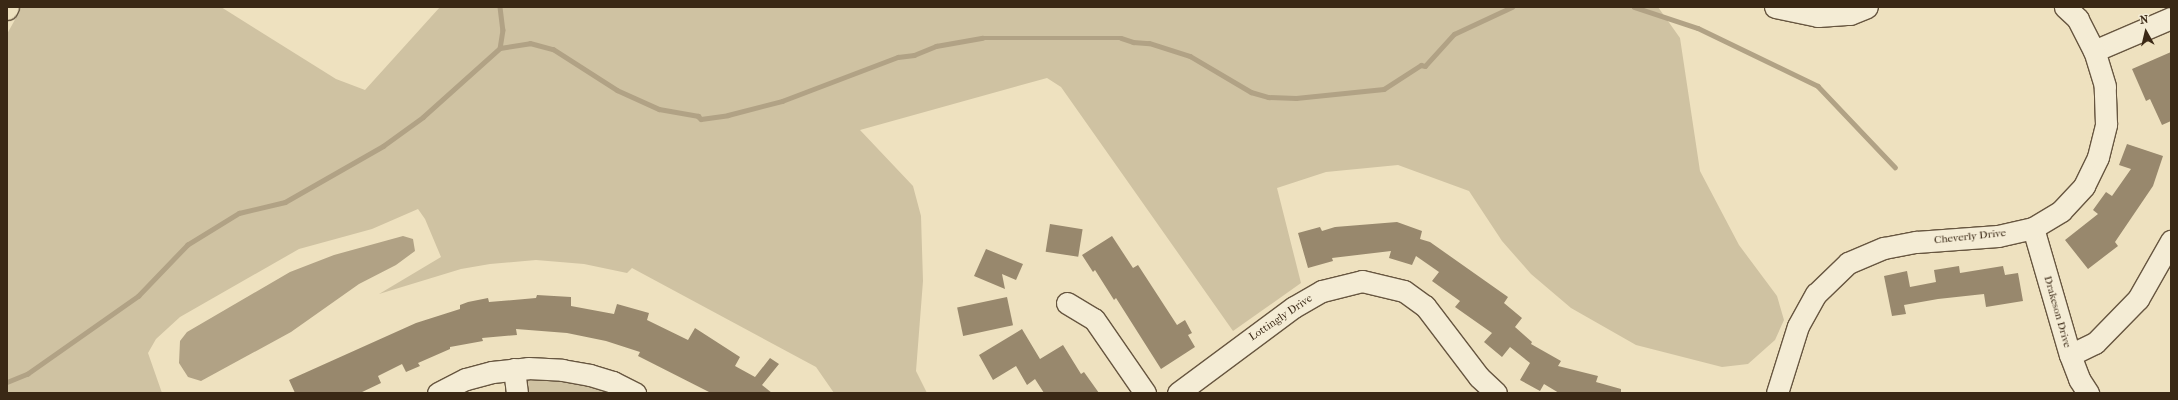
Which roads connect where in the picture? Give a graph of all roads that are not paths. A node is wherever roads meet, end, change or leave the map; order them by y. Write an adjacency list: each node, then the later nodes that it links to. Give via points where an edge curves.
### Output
1 (1775, 7): 2 (street, via 1818,16 1850,14)
2 (1868, 7)
3 (2065, 7): 5 (street, Cheverly Drive, via 2078,19)
4 (2171, 18): 5 (street)
5 (2094, 51): 6 (street, Cheverly Drive, via 2105,86 2106,124 2098,157 2084,186 2075,196 2061,211)
6 (2033, 228): 9 (street, Drakeson Drive); 17 (street, Cheverly Drive, via 1998,236 1884,248 1848,263 1816,294 1802,319)
7 (2171, 241): 9 (street, via 2138,299 2095,343)
8 (1067, 302): 14 (street, via 1094,320)
9 (2070, 355): 18 (street, Drakeson Drive, via 2079,379)
10 (514, 369): 11 (street, via 466,379); 12 (street); 13 (street, via 569,371 613,382)
11 (438, 393)
12 (517, 393)
13 (635, 393)
14 (1145, 393)
15 (1178, 393): 16 (street, Lottingly Drive, via 1294,307 1322,291 1362,281 1404,291 1424,306 1479,377)
16 (1496, 393)
17 (1777, 393)
18 (2088, 393)

